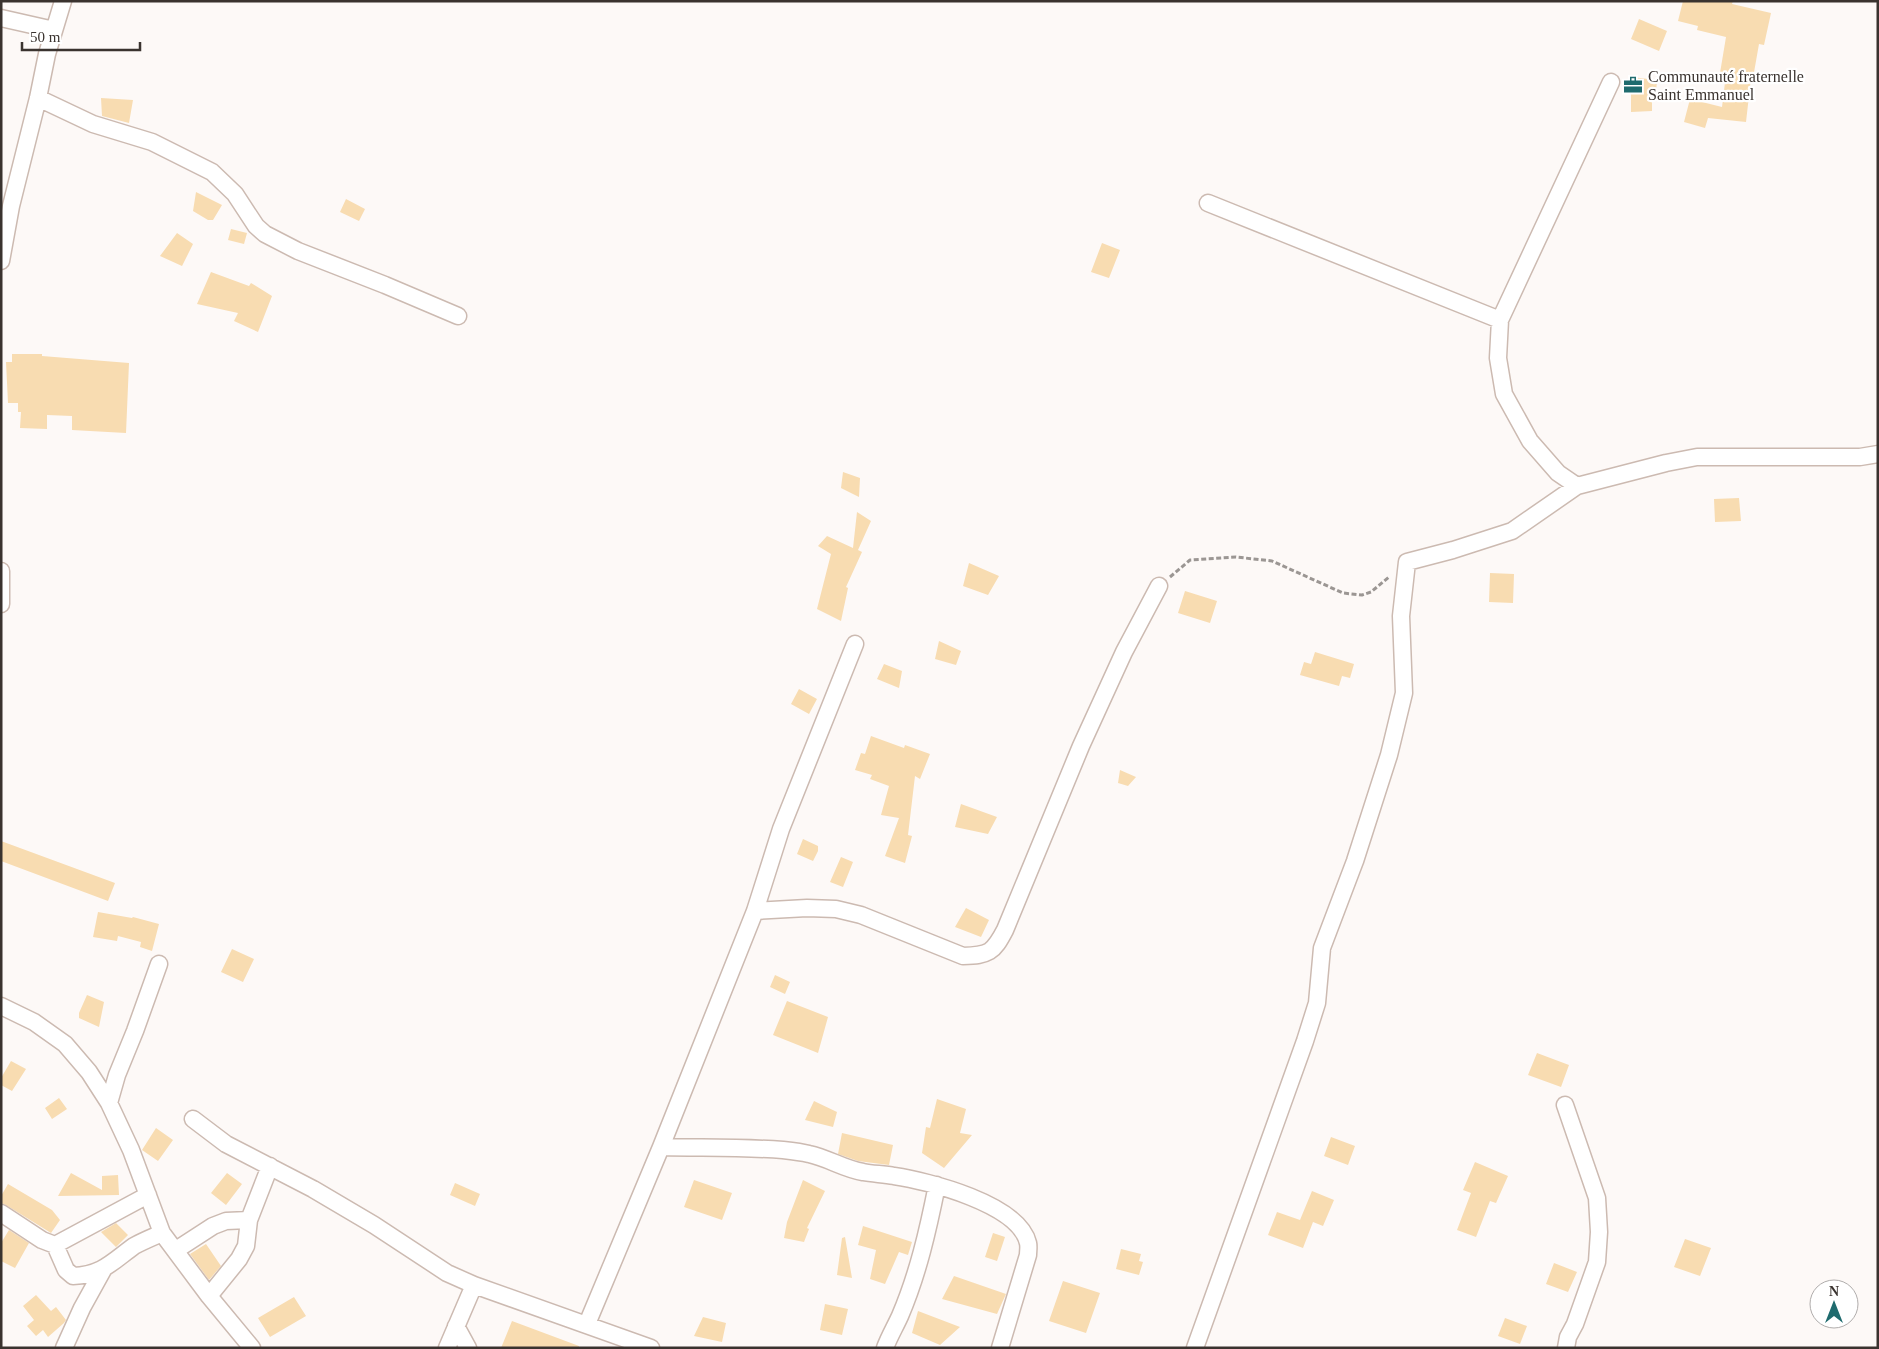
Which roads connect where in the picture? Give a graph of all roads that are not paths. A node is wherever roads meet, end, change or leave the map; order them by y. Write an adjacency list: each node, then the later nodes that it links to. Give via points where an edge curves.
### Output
1 (63, 1): 3 (street)
2 (1, 18): 3 (street)
3 (54, 30): 5 (street)
4 (1611, 82): 10 (street)
5 (38, 98): 7 (street); 9 (street, via 93,124 152,142 212,172 235,194 265,234 298,251)
6 (1208, 203): 10 (street)
7 (6, 205): 8 (street)
8 (1, 261)
9 (458, 316)
10 (1500, 320): 12 (street, via 1498,358 1504,394 1530,441 1558,473)
11 (1878, 454): 12 (street, via 1860,458 1697,458)
12 (1577, 486): 44 (street, via 1512,530 1407,562 1401,616 1404,693 1389,755 1355,861 1322,948 1316,1003 1305,1041)
13 (1, 571): 15 (street)
14 (1159, 586): 17 (street, via 1124,652 1081,746 996,948 981,956 963,956 861,915 836,909)
15 (1, 604)
16 (855, 644): 17 (street, via 781,829)
17 (755, 911): 23 (street)
18 (160, 964): 20 (street)
19 (1, 1006): 20 (street, via 34,1022 65,1044 89,1072)
20 (109, 1104): 26 (street)
21 (1564, 1105): 45 (street, via 1597,1198 1600,1232 1597,1262)
22 (193, 1119): 24 (street, via 226,1144)
23 (661, 1147): 25 (street, via 793,1151 862,1172); 35 (street)
24 (270, 1166): 28 (street); 33 (street, via 374,1225 447,1273)
25 (937, 1185): 42 (street, via 918,1267); 43 (street, via 993,1207 1014,1222 1025,1235 1028,1255)
26 (148, 1195): 29 (street); 30 (street)
27 (1, 1213): 30 (street)
28 (249, 1220): 31 (street, via 226,1221); 34 (street, via 246,1246)
29 (162, 1233): 31 (street); 32 (street, via 136,1245)
30 (54, 1245): 32 (street, via 72,1276)
31 (176, 1250): 34 (street)
32 (102, 1270): 37 (street)
33 (474, 1285): 35 (street); 36 (street)
34 (209, 1296): 38 (street)
35 (587, 1324): 41 (street)
36 (456, 1326): 39 (street); 40 (street)
37 (64, 1348)
38 (252, 1348)
39 (447, 1348)
40 (468, 1348)
41 (651, 1348)
42 (885, 1348)
43 (1000, 1348)
44 (1195, 1348)
45 (1566, 1348)

